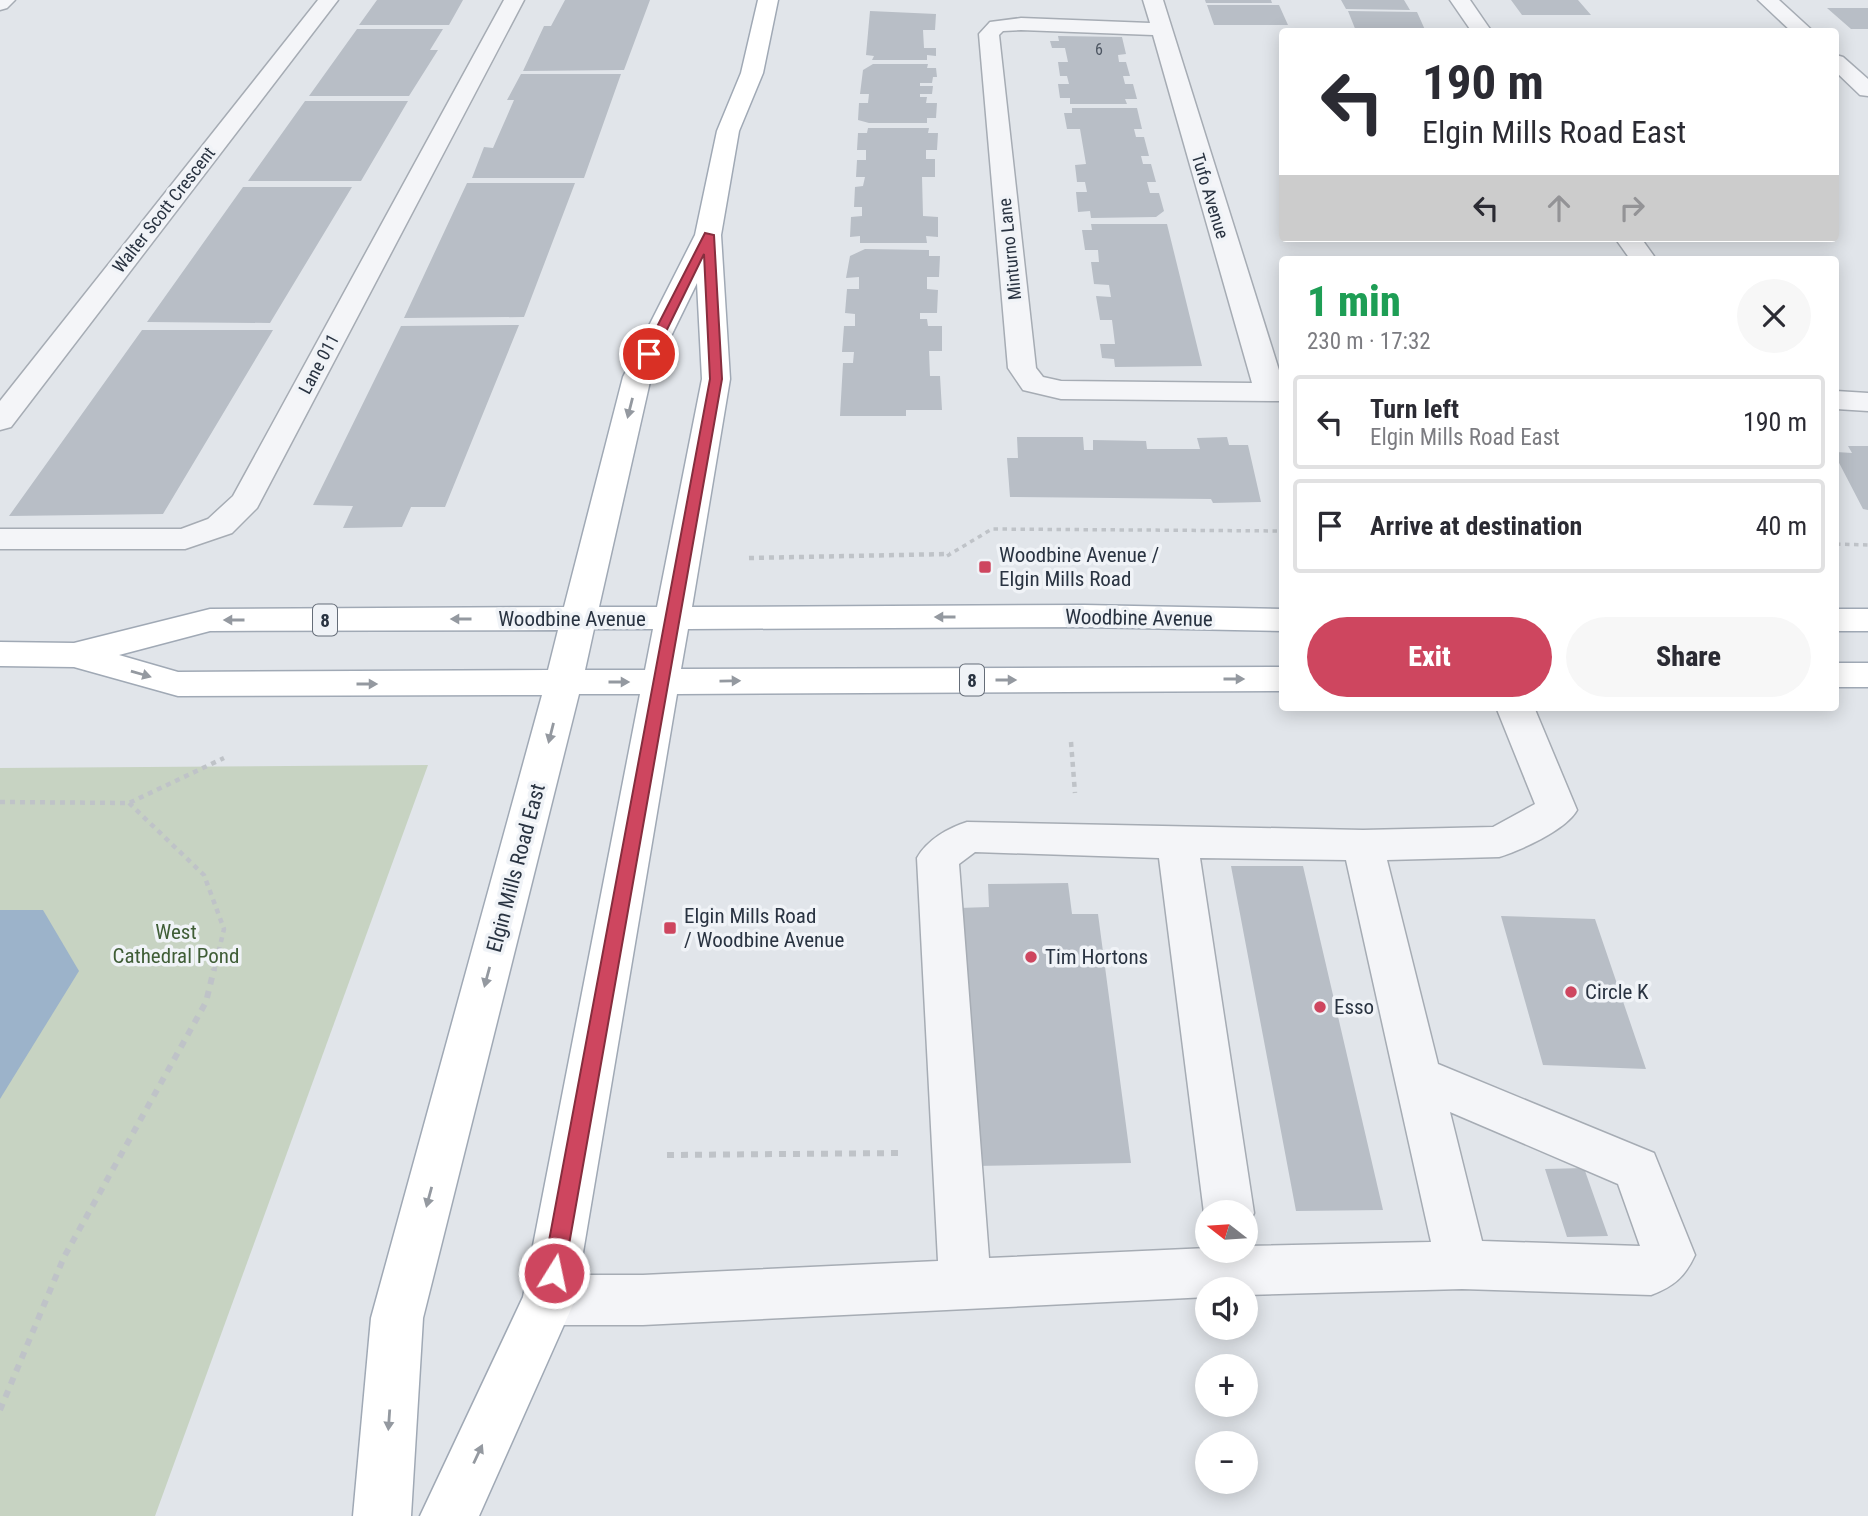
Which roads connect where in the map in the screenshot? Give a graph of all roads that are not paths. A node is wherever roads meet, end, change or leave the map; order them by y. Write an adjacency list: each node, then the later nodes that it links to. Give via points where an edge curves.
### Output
1 (5, 0): 8 (street)
2 (328, 0): 18 (street, Walter Scott Crescent)
3 (514, 0): 19 (street, Lane 011, via 246,501 220,526 185,539)
4 (768, 0): 14 (main road, Elgin Mills Road East, via 752,73 727,131)
5 (1153, 0): 11 (street, Tufo Avenue)
6 (1460, 0): 9 (street)
7 (1768, 0): 10 (street)
8 (0, 4)
9 (1479, 28)
10 (1800, 28)
11 (1160, 29): 15 (street, Tufo Avenue); 15 (street, Minturno Lane, via 1021,24 997,26 989,34 1022,368 1033,384 1061,390)
12 (1839, 64): 13 (street)
13 (1868, 90)
14 (708, 235): 20 (main road, Elgin Mills Road East, one-way to 20, via 637,377); 21 (main road, Elgin Mills Road East, via 716,379)
15 (1276, 392)
16 (1839, 400): 17 (street)
17 (1868, 401)
18 (0, 421)
19 (0, 539)
20 (579, 619): 21 (main road, Woodbine Avenue / 8); 26 (main road, Woodbine Avenue / 8, one-way to 26, via 210,620); 30 (main road, Elgin Mills Road East)
21 (672, 619): 22 (main road, Woodbine Avenue / 8, one-way to 21); 31 (main road, Elgin Mills Road East)
22 (1279, 620)
23 (1839, 620): 24 (main road)
24 (1868, 620)
25 (0, 654): 26 (main road, Woodbine Avenue)
26 (75, 655): 30 (main road, Woodbine Avenue, one-way to 30, via 178,684)
27 (1839, 675): 28 (main road)
28 (1868, 675)
29 (1279, 679): 31 (main road, Woodbine Avenue / 8, one-way to 29)
30 (563, 682): 31 (main road, Woodbine Avenue, one-way to 31); 42 (main road, Elgin Mills Road East, one-way to 42, via 397,1318)
31 (661, 682): 41 (main road, Elgin Mills Road East)
32 (1517, 711): 34 (street, via 1557,810 1499,842)
33 (1177, 843): 34 (street); 36 (street); 40 (street, via 967,837 938,858)
34 (1363, 845): 35 (street)
35 (1418, 1077): 39 (street); 39 (street, via 1637,1169 1669,1255 1651,1271)
36 (1227, 1200)
37 (1258, 1261): 39 (street)
38 (1202, 1264): 40 (street)
39 (1462, 1265)
40 (965, 1285): 41 (street)
41 (549, 1300): 43 (main road, Elgin Mills Road East, one-way to 41)
42 (382, 1516)
43 (449, 1516)

